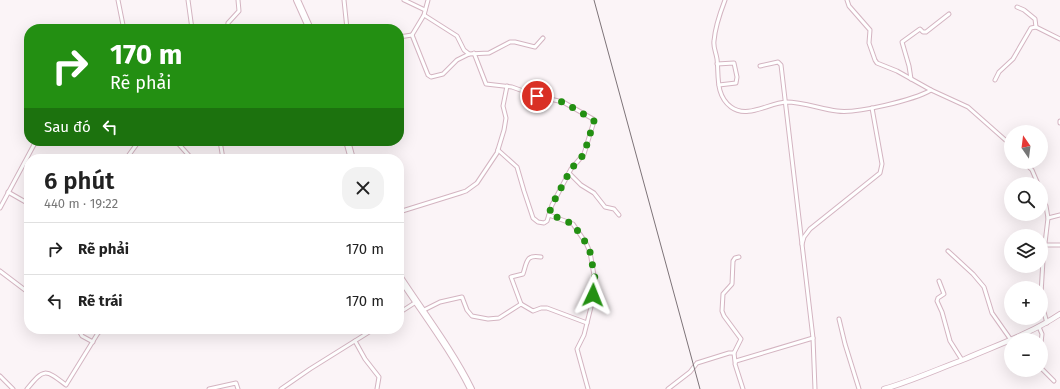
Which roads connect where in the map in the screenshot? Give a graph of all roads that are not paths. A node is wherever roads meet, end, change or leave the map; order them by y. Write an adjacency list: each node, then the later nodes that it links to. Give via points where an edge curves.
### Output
1 (118, 0): 14 (street)
2 (188, 0): 15 (street)
3 (238, 0): 16 (street, via 239,12)
4 (296, 0): 17 (highway)
5 (344, 0): 18 (street)
6 (404, 0): 11 (street)
7 (428, 0): 11 (street)
8 (725, 0): 26 (street, via 713,43)
9 (847, 0): 28 (street, via 870,30 870,43 877,63)
10 (1017, 7): 19 (street, via 1035,19)
11 (425, 10): 13 (street)
12 (949, 14): 28 (street, via 926,32 920,29 902,42 910,66)
13 (424, 15): 20 (street); 24 (street, via 458,36)
14 (123, 24)
15 (191, 24)
16 (228, 24)
17 (308, 24)
18 (346, 24)
19 (1036, 27): 23 (street); 29 (street, via 1031,28 1013,59 999,72)
20 (412, 35): 21 (street); 24 (street, via 429,76 442,74)
21 (404, 36)
22 (543, 38): 25 (street, via 535,47 510,42 490,53)
23 (1060, 39)
24 (468, 54): 25 (street)
25 (474, 54): 31 (street, via 486,84)
26 (717, 64): 30 (street); 30 (street, via 734,63 737,77 736,83)
27 (760, 66): 33 (street, via 780,63)
28 (910, 79): 32 (street)
29 (995, 80)
30 (719, 85): 33 (street, via 725,101 737,110 754,110)
31 (507, 86): 37 (street, via 503,106 506,118); 40 (street, via 563,102 592,119 594,123 584,154)
32 (931, 90): 34 (street); 35 (street, via 968,107)
33 (785, 102): 34 (street, via 838,112); 51 (street)
34 (872, 108): 51 (street, via 882,164 880,172 810,229 804,237)
35 (1004, 139)
36 (180, 146): 38 (street)
37 (498, 150): 44 (street, via 481,178 472,187); 45 (street, via 517,167 535,220 541,223 547,221)
38 (188, 154)
39 (24, 163): 41 (street)
40 (569, 173): 45 (street); 46 (street, via 605,207 614,209)
41 (8, 192): 42 (street); 43 (street)
42 (24, 201)
43 (0, 208)
44 (404, 210)
45 (549, 214): 66 (street, via 573,224 588,247 596,284)
46 (619, 215)
47 (1060, 215): 48 (street)
48 (1048, 218)
49 (1048, 245): 50 (street)
50 (1060, 245)
51 (802, 246): 75 (street)
52 (948, 251): 69 (street, via 984,287 992,312)
53 (541, 257): 60 (street, via 530,257 523,274 511,277)
54 (739, 257): 79 (street, via 733,261 732,284 722,296 723,314 741,339)
55 (0, 271): 58 (street)
56 (939, 281): 80 (street, via 944,294 937,301 950,341)
57 (404, 284): 59 (highway)
58 (24, 289)
59 (416, 302): 61 (street); 62 (highway)
60 (521, 304): 62 (street, via 494,319 472,316 462,297 440,302); 66 (street, via 533,311 547,308)
61 (404, 310)
62 (422, 311): 92 (highway)
63 (1060, 314): 65 (main road)
64 (839, 319): 97 (street)
65 (1048, 322)
66 (587, 323): 93 (street, via 577,349)
67 (1043, 325): 68 (main road)
68 (1039, 327): 70 (main road); 71 (street)
69 (1006, 333)
70 (1026, 333)
71 (1042, 333)
72 (81, 334): 77 (street)
73 (98, 334): 77 (street)
74 (366, 334): 76 (street)
75 (813, 338): 81 (street); 96 (street)
76 (355, 341): 90 (street); 91 (street, via 379,377)
77 (93, 342): 87 (street, via 66,385 52,374 45,373 39,375)
78 (1004, 343): 80 (main road)
79 (734, 353): 81 (street); 94 (street, via 697,363 690,372)
80 (962, 360): 85 (main road)
81 (735, 362): 95 (street)
82 (1048, 375): 84 (street)
83 (0, 376): 86 (street)
84 (1054, 381)
85 (898, 387): 98 (main road)
86 (13, 389)
87 (27, 389)
88 (209, 389): 89 (street, via 236,383)
89 (238, 389)
90 (280, 389)
91 (377, 389)
92 (471, 389)
93 (588, 389)
94 (668, 389)
95 (743, 389)
96 (815, 389)
97 (859, 389)
98 (884, 389)

